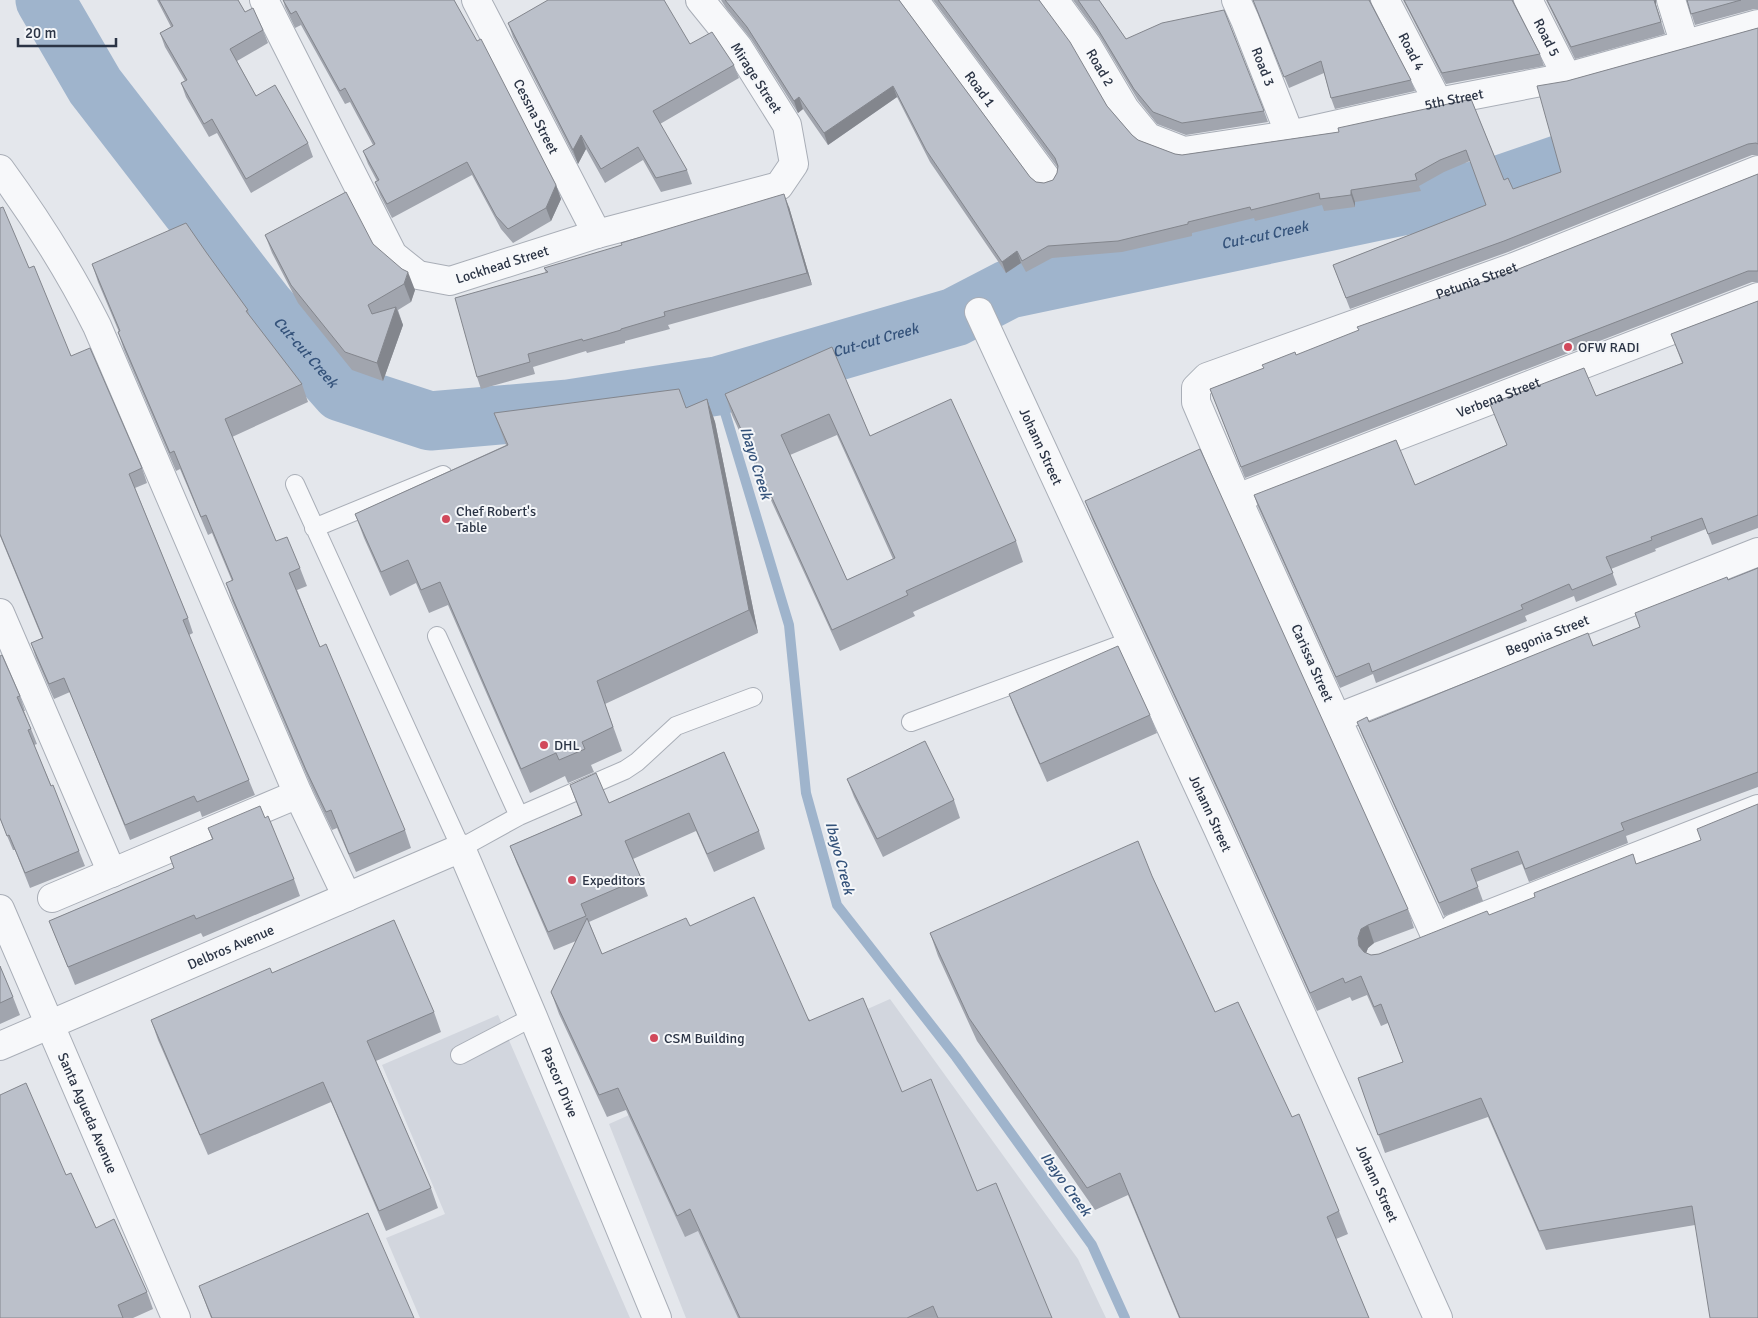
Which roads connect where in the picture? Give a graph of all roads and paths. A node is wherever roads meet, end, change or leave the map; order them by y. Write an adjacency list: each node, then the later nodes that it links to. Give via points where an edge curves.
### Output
1 (264, 0): 20 (street, Lockhead Street, via 393,255 418,275 450,281)
2 (476, 0): 20 (street, Cessna Street)
3 (700, 0): 16 (street, Mirage Street, via 738,47 787,125)
4 (914, 0): 18 (street, Road 1)
5 (1054, 0): 15 (street, Road 2, via 1087,45 1125,109)
6 (1236, 0): 14 (street, Road 3)
7 (1385, 0): 13 (street, Road 4)
8 (1528, 0): 12 (street, Road 5)
9 (1670, 0): 11 (street)
10 (1758, 24): 11 (street, 5th Street)
11 (1685, 45): 12 (street, 5th Street)
12 (1567, 77): 13 (street, 5th Street)
13 (1438, 102): 14 (street, 5th Street)
14 (1290, 135): 15 (street, 5th Street, via 1184,151)
15 (1148, 137)
16 (794, 164): 20 (street, Lockhead Street, via 779,186)
17 (1758, 170): 23 (street, Petunia Street, via 1514,267 1208,377)
18 (1047, 179)
19 (5, 185): 35 (street, via 78,288 97,326)
20 (597, 234)
21 (1758, 297): 26 (street, Verbena Street)
22 (979, 312): 31 (street, Johann Street)
23 (1196, 388): 26 (street, Carissa Street, via 1196,402)
24 (462, 468): 27 (lane)
25 (295, 484): 27 (lane)
26 (1237, 498): 33 (street, Carissa Street)
27 (314, 528): 38 (lane)
28 (1758, 552): 33 (street, Begonia Street)
29 (0, 613): 39 (street)
30 (437, 636): 37 (lane)
31 (1131, 641): 34 (lane); 49 (street, Johann Street)
32 (753, 697): 37 (lane, via 676,726 625,770)
33 (1337, 718): 36 (street, Carissa Street, via 1426,939)
34 (912, 722)
35 (298, 794): 39 (street); 40 (street)
36 (1758, 809)
37 (519, 816): 38 (lane)
38 (461, 848): 40 (street, Delbros Avenue); 43 (street, Pascor Drive)
39 (112, 873): 41 (street)
40 (347, 897): 44 (street, Delbros Avenue)
41 (52, 898)
42 (0, 909): 44 (street, Santa Agueda Avenue)
43 (533, 1017): 46 (lane); 48 (street, Pascor Drive)
44 (50, 1024): 45 (street, Delbros Avenue); 47 (street, Santa Agueda Avenue)
45 (0, 1046)
46 (460, 1055)
47 (176, 1318)
48 (657, 1318)
49 (1438, 1318)

